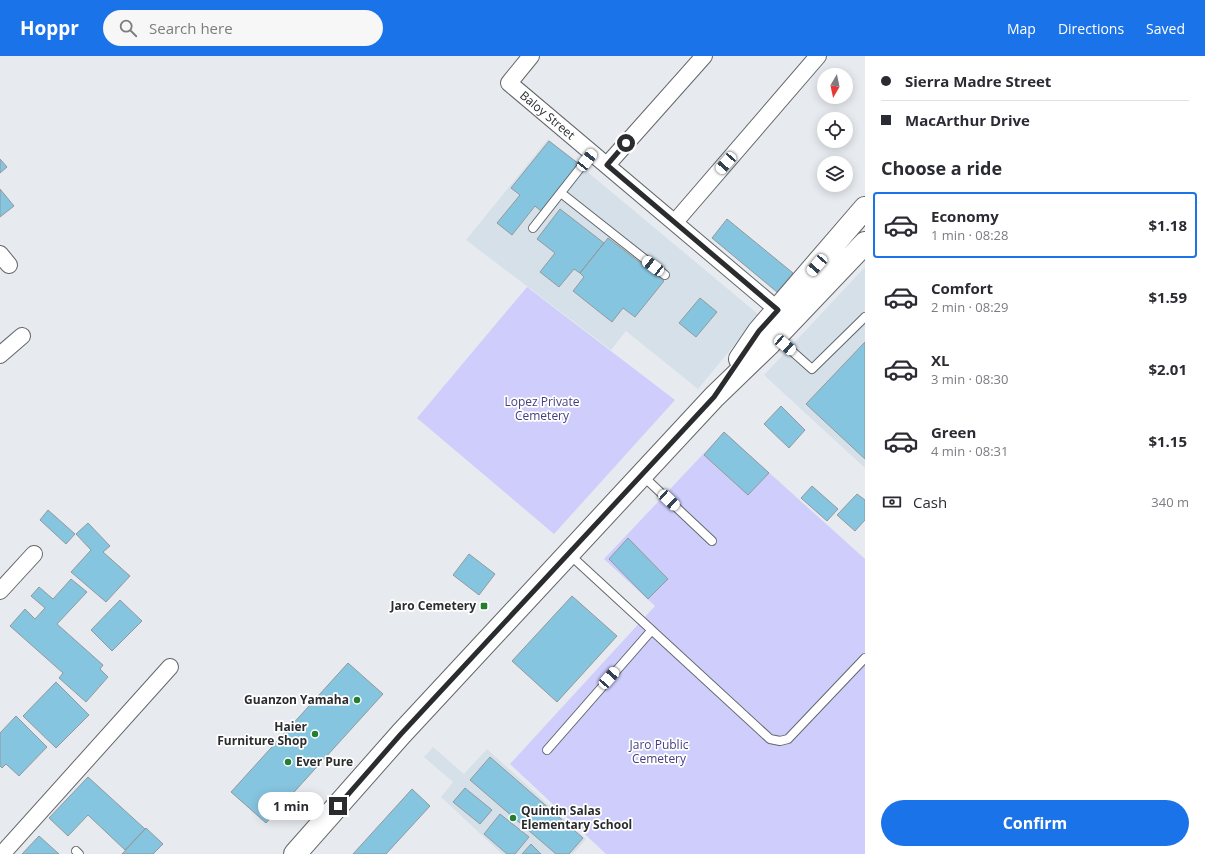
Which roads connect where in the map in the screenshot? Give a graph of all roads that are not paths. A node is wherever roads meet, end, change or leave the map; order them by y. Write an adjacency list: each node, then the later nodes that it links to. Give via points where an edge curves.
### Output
1 (531, 56): 4 (street, Baloy Street, via 509,83)
2 (704, 56): 5 (street)
3 (818, 56): 8 (street)
4 (592, 153): 5 (street, Baloy Street); 6 (lane)
5 (607, 165): 8 (street, Baloy Street)
6 (561, 193): 9 (lane); 11 (lane)
7 (865, 208): 12 (main road)
8 (675, 222): 12 (street, Baloy Street)
9 (533, 228)
10 (865, 243): 15 (main road)
11 (665, 275)
12 (778, 310): 17 (main road, via 759,331)
13 (865, 317): 15 (lane, via 812,369)
14 (22, 336): 16 (street)
15 (775, 337): 17 (main road)
16 (0, 356)
17 (714, 397): 18 (main road)
18 (642, 475): 19 (lane); 21 (main road)
19 (712, 541)
20 (34, 554): 22 (street)
21 (568, 554): 23 (lane); 28 (main road, via 401,734)
22 (0, 591)
23 (651, 631): 24 (lane, via 770,739 780,741 788,739); 26 (lane)
24 (865, 658)
25 (170, 667): 27 (street)
26 (547, 750)
27 (2, 854)
28 (295, 854)

